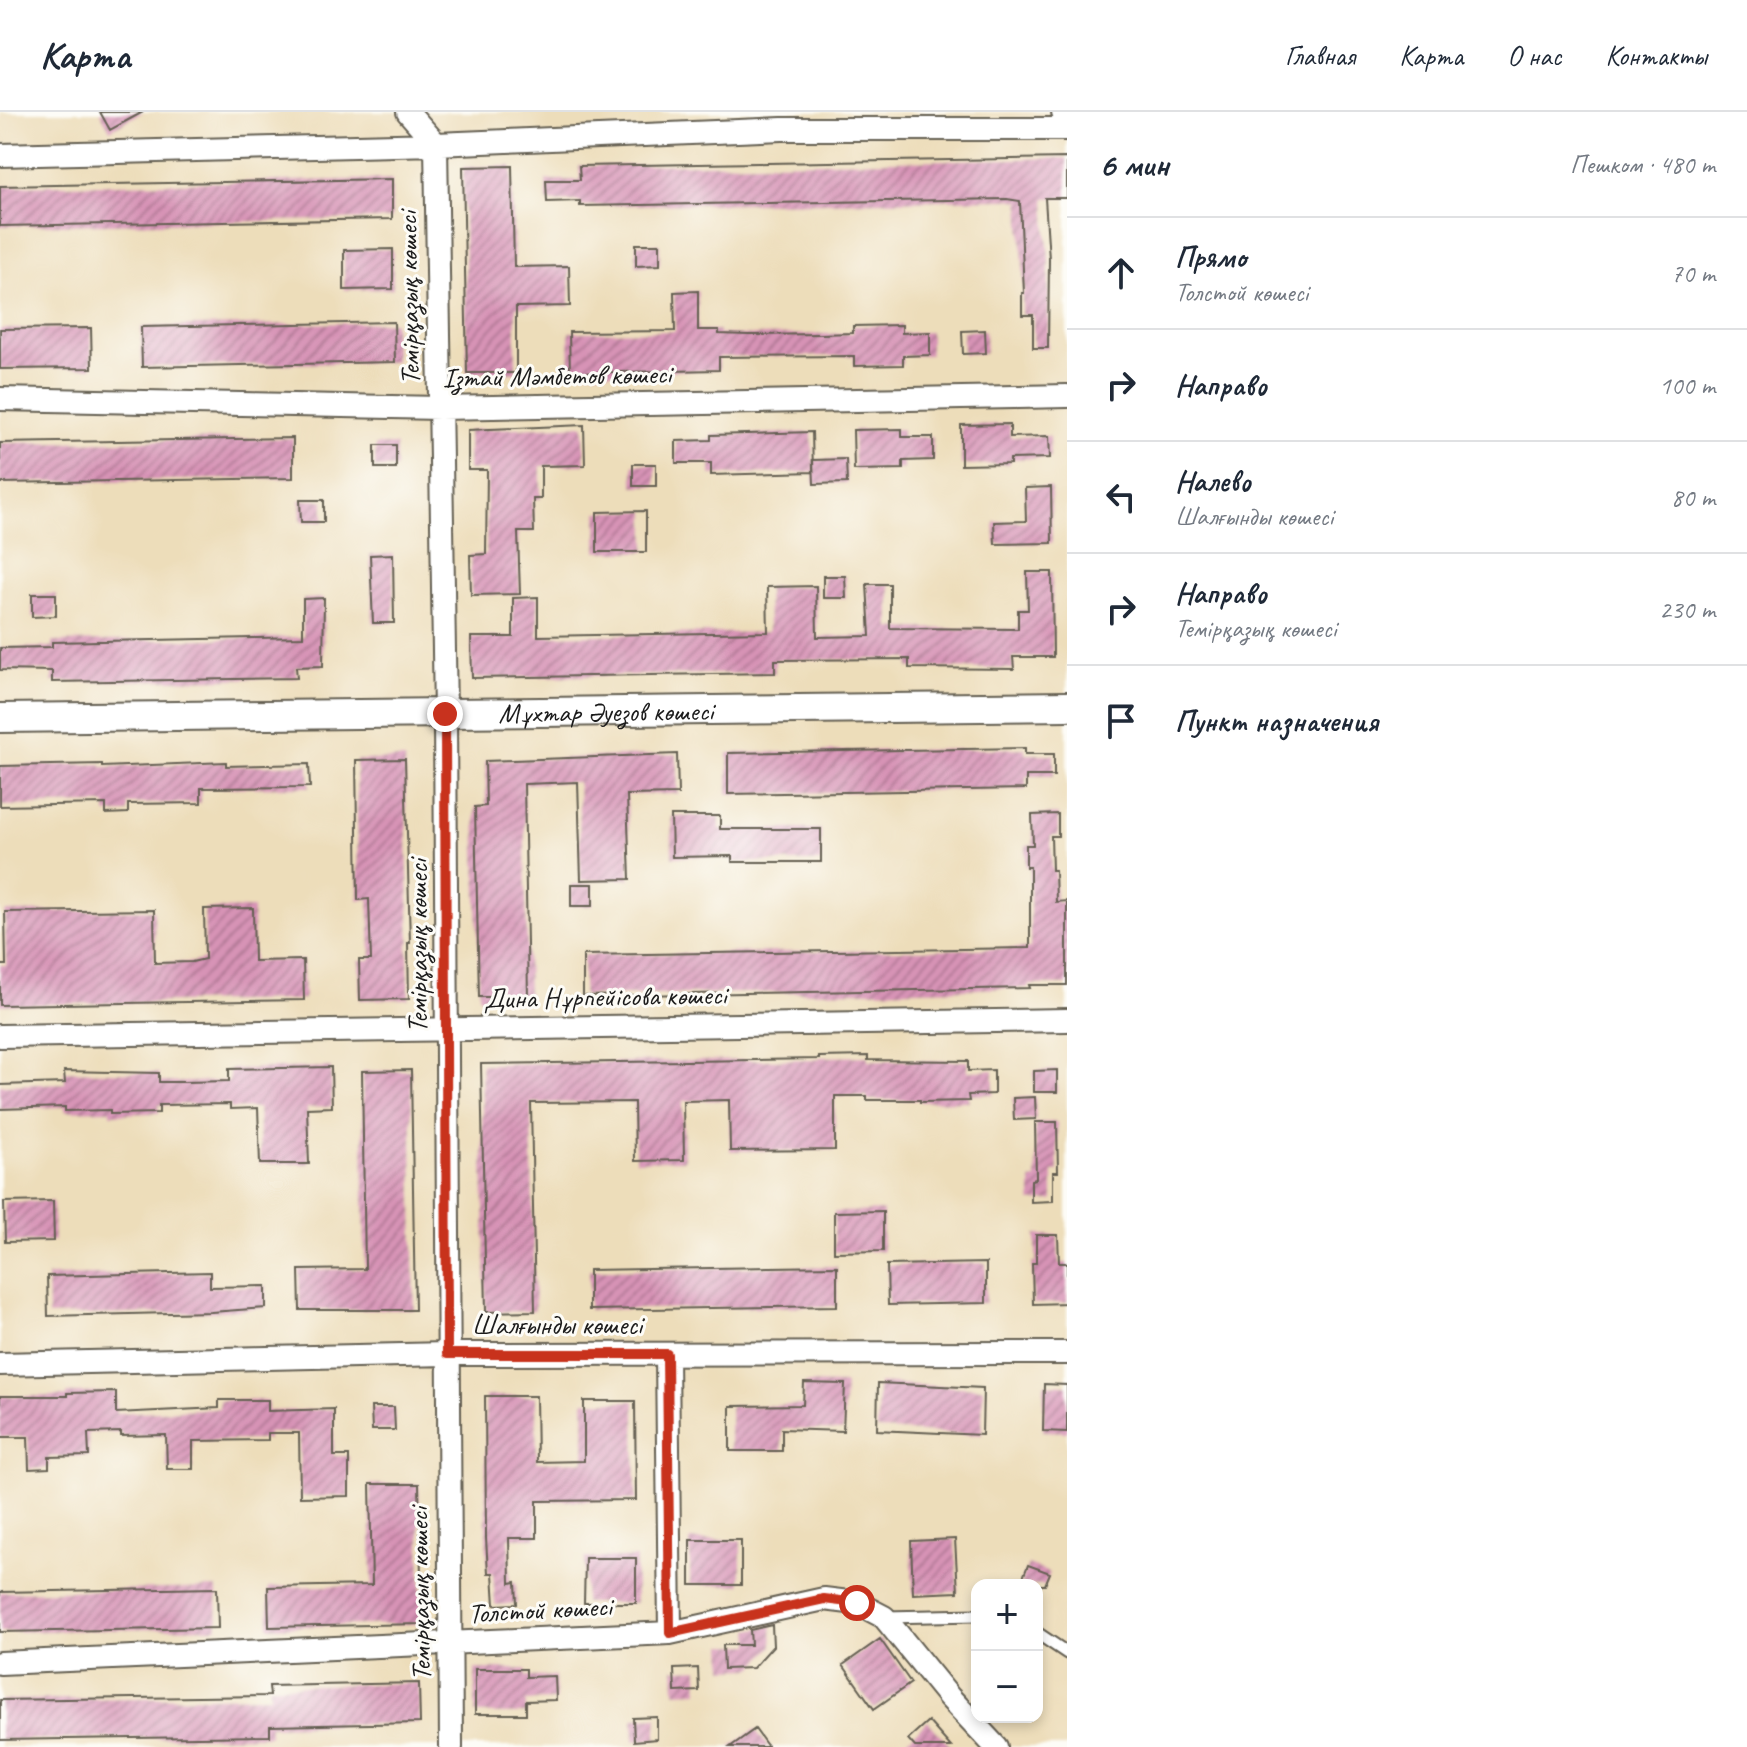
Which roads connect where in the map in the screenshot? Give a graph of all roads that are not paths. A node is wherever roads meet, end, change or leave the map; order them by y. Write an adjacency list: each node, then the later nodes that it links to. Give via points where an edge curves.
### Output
1 (408, 112): 5 (street)
2 (766, 112): 3 (street)
3 (782, 129): 4 (street); 5 (street)
4 (1067, 129)
5 (436, 144): 6 (street); 9 (street, Темірқазық көшесі)
6 (0, 155)
7 (1067, 396): 9 (street, Ізтай Мәмбетов көшесі)
8 (0, 399): 9 (street, Ізтай Мәмбетов көшесі)
9 (440, 408): 11 (street, Темірқазық көшесі)
10 (1067, 706): 11 (street, Мұхтар Әуезов көшесі)
11 (445, 714): 12 (street, Мұхтар Әуезов көшесі); 14 (street, Темірқазық көшесі)
12 (0, 718)
13 (1067, 1020): 14 (street, Дина Нұрпейісова көшесі)
14 (447, 1028): 15 (street, Дина Нұрпейісова көшесі); 17 (street, Темірқазық көшесі)
15 (0, 1036)
16 (1067, 1353): 18 (street, Шалғынды көшесі)
17 (447, 1354): 18 (street, Шалғынды көшесі); 19 (street, Шалғынды көшесі); 24 (street, Темірқазық көшесі)
18 (667, 1354): 22 (street)
19 (0, 1364)
20 (971, 1615): 21 (lane)
21 (884, 1617): 22 (street, Толстой көшесі, via 857,1603 824,1599); 28 (street)
22 (670, 1633): 24 (street, Толстой көшесі)
23 (1043, 1637): 25 (lane)
24 (449, 1643): 26 (street, Толстой көшесі); 27 (street, Темірқазық көшесі)
25 (1067, 1653)
26 (0, 1663)
27 (451, 1747)
28 (996, 1747)

